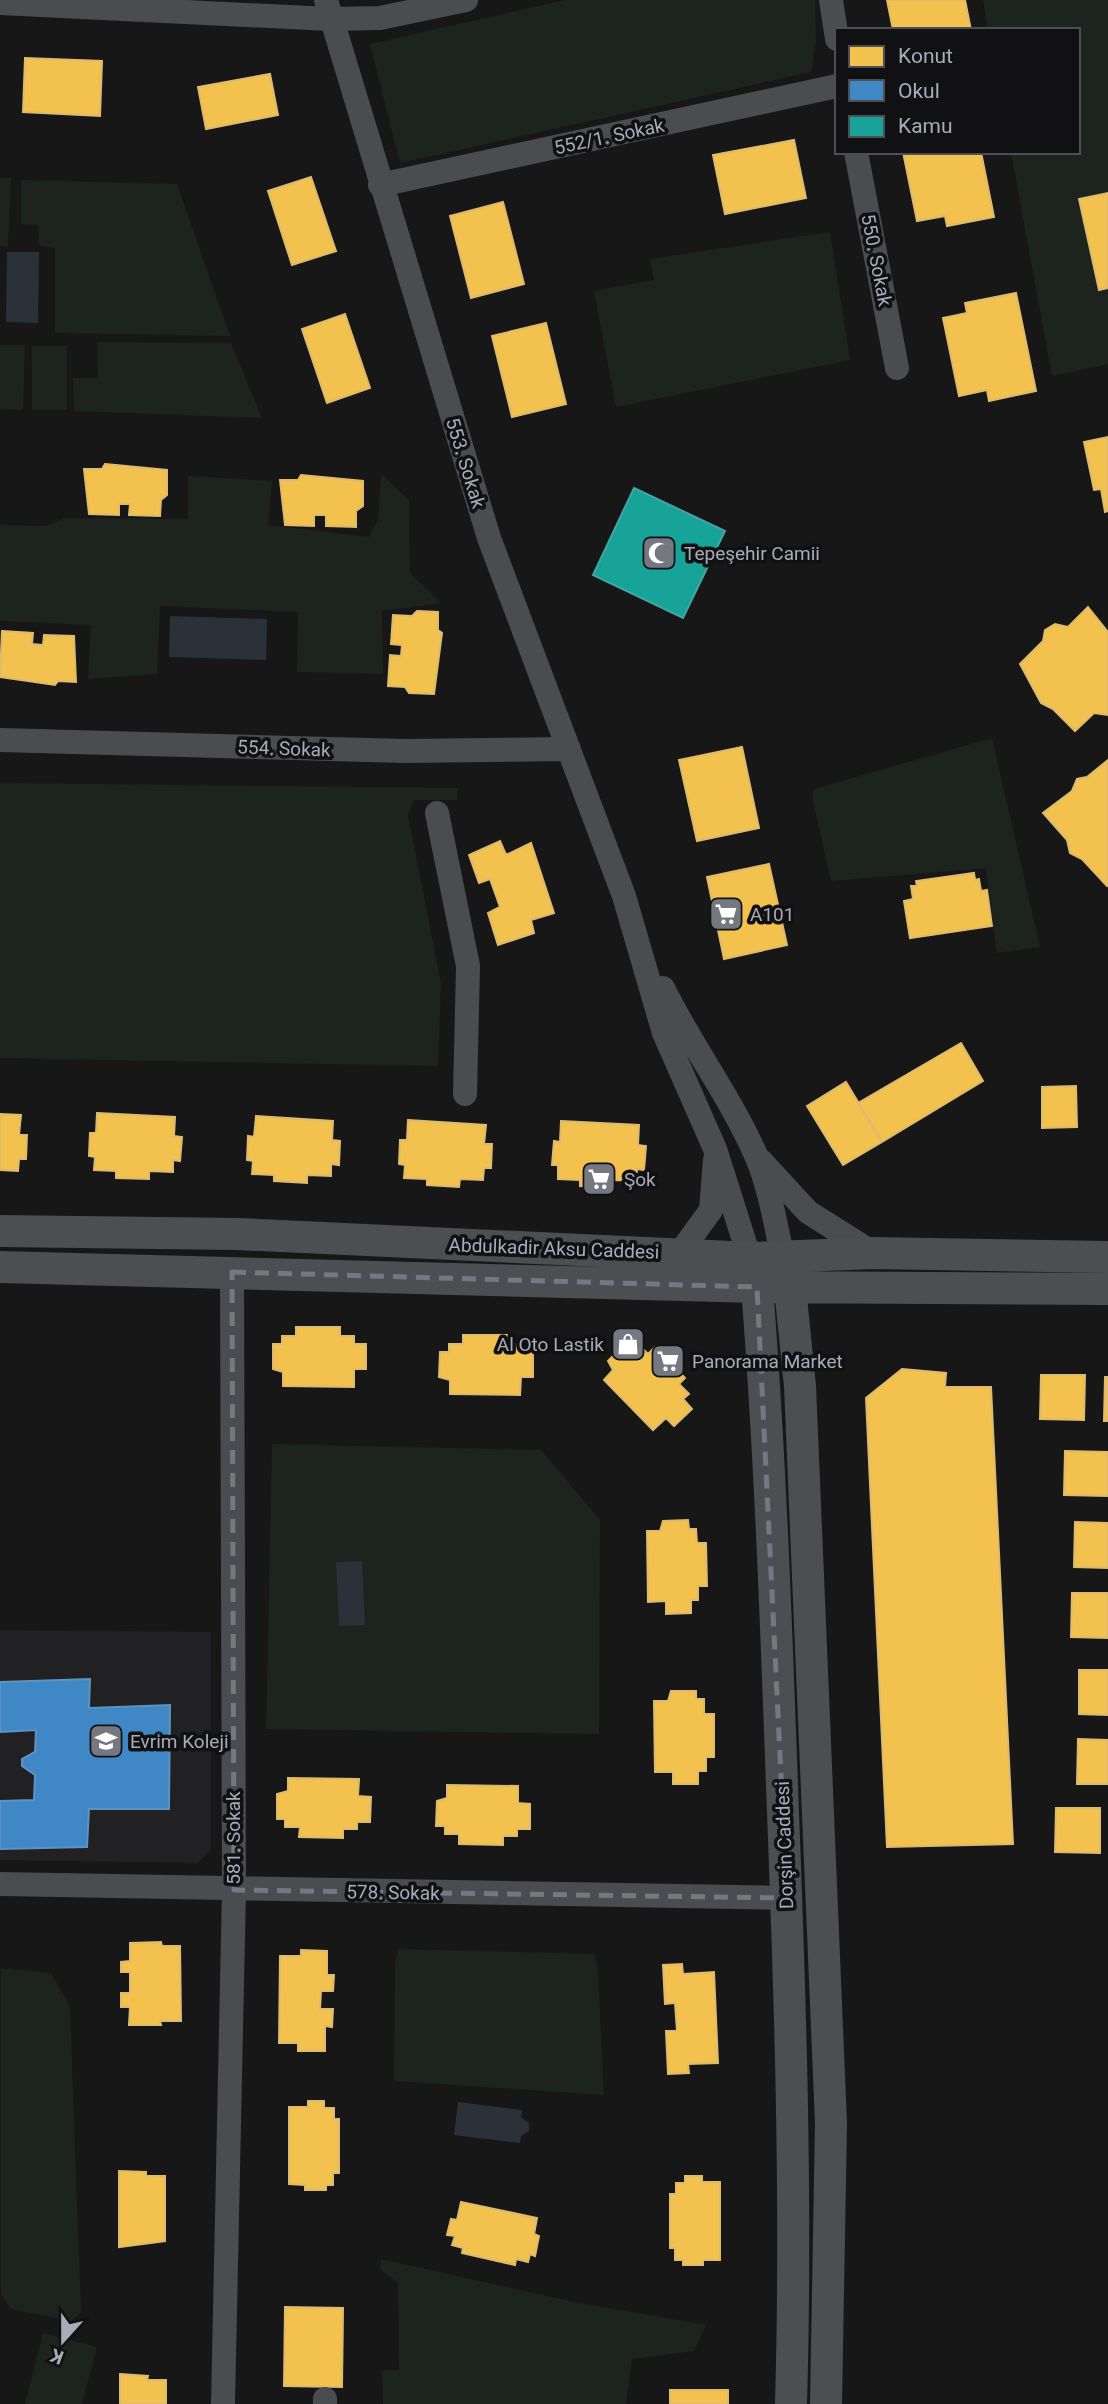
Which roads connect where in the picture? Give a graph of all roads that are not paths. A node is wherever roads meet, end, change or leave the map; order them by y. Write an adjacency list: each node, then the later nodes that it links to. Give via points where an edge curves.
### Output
1 (466, 0): 4 (street, via 380,18)
2 (831, 0): 5 (street)
3 (0, 3): 4 (street)
4 (328, 10): 8 (street, 553. Sokak)
5 (835, 28)
6 (835, 86): 8 (street, 552/1. Sokak)
7 (856, 154): 9 (street, 550. Sokak)
8 (380, 186): 11 (street, 553. Sokak, via 489,538)
9 (897, 368)
10 (0, 740): 11 (street, 554. Sokak, via 405,751)
11 (569, 749): 13 (street, 553. Sokak)
12 (437, 813): 14 (street, via 468,966)
13 (630, 918): 15 (street, via 664,1033); 16 (street, via 685,1034 723,1089)
14 (465, 1094)
15 (715, 1149): 19 (street, via 711,1210); 22 (street)
16 (757, 1156): 18 (street, via 817,1220); 22 (street)
17 (0, 1231): 19 (main road, Abdulkadir Aksu Caddesi, via 237,1234)
18 (873, 1253): 20 (main road, Abdulkadir Aksu Caddesi); 22 (main road, Abdulkadir Aksu Caddesi)
19 (679, 1254): 22 (main road, Abdulkadir Aksu Caddesi)
20 (1108, 1257)
21 (0, 1267): 23 (main road, Abdulkadir Aksu Caddesi)
22 (764, 1267): 23 (main road, Abdulkadir Aksu Caddesi); 24 (main road, Abdulkadir Aksu Caddesi); 28 (main road, Dorşin Caddesi)
23 (232, 1272): 27 (street, 581. Sokak)
24 (790, 1288): 25 (main road, Abdulkadir Aksu Caddesi); 31 (main road, Dorşin Caddesi, via 800,1386 831,2123)
25 (1108, 1289)
26 (0, 1884): 27 (street, 578. Sokak)
27 (234, 1890): 28 (street, 578. Sokak); 29 (street, 581. Sokak)
28 (787, 1898): 30 (main road, Dorşin Caddesi, via 795,2258)
29 (223, 2404)
30 (791, 2404)
31 (826, 2404)

